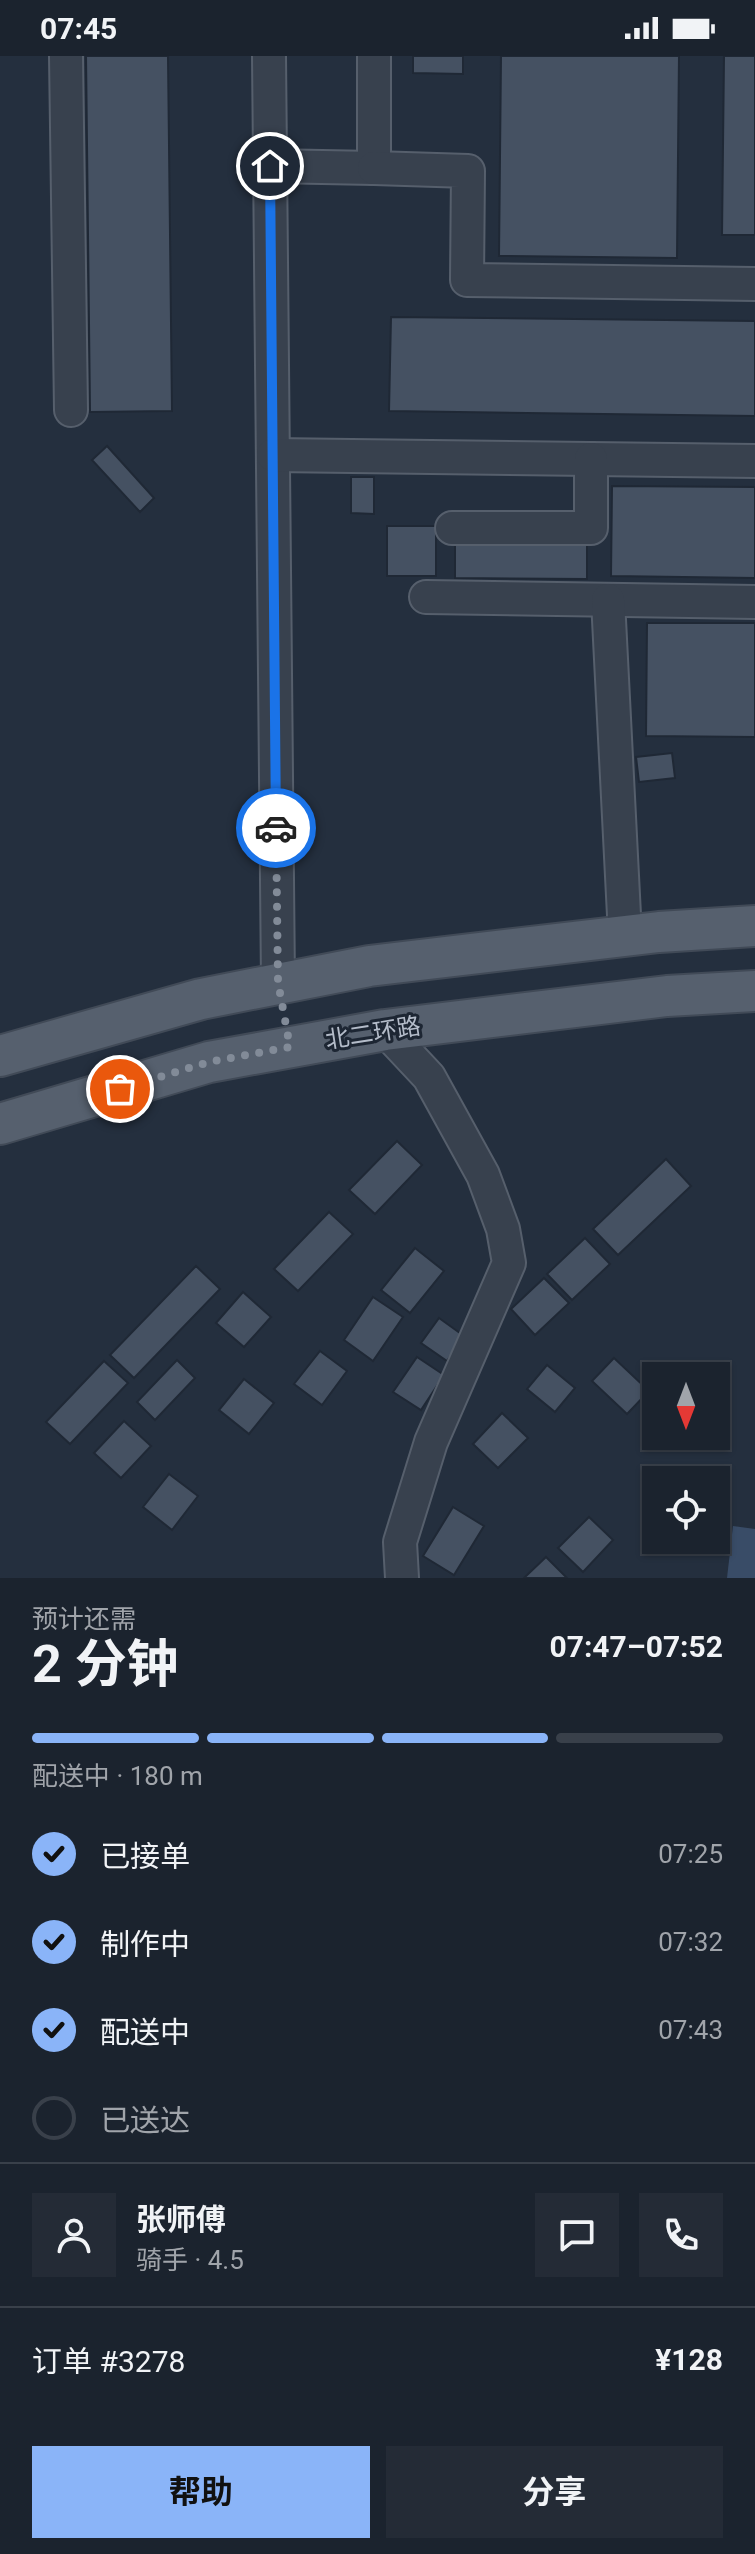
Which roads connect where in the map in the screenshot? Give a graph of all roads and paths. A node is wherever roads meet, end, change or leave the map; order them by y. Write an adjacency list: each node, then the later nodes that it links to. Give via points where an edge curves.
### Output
1 (66, 56): 7 (street)
2 (269, 56): 4 (street)
3 (374, 56): 5 (street)
4 (270, 166): 5 (street); 8 (street)
5 (374, 168): 6 (street, via 468,171 467,280)
6 (755, 284)
7 (71, 410)
8 (273, 455): 9 (street); 17 (street)
9 (591, 459): 10 (street); 11 (street, via 591,528)
10 (755, 461)
11 (452, 528)
12 (426, 597): 13 (street)
13 (608, 600): 14 (street); 16 (street)
14 (755, 602)
15 (755, 926): 16 (main road)
16 (625, 935): 17 (main road)
17 (278, 982): 20 (main road); 21 (main road)
18 (755, 991): 19 (main road, 北二环路, via 667,996)
19 (385, 1030): 20 (main road, 北二环路); 23 (street, via 429,1077 483,1175 509,1263 431,1442 400,1542)
20 (290, 1047): 22 (main road, 北二环路, via 209,1062)
21 (0, 1056)
22 (0, 1124)
23 (402, 1578)

